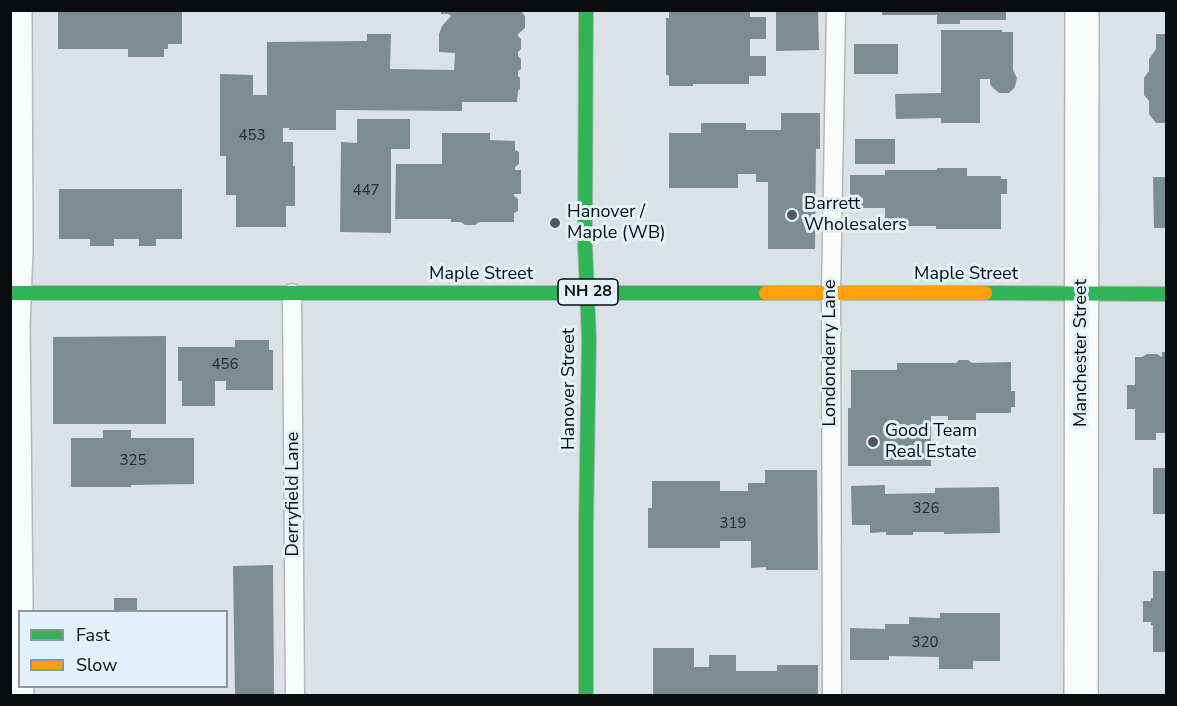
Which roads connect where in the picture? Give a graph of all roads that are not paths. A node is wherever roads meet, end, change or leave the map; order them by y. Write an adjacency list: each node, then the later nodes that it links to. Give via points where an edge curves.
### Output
1 (15, 10): 6 (street)
2 (586, 10): 5 (main road, Hanover Street)
3 (836, 10): 8 (lane, Londonderry Lane)
4 (1082, 10): 9 (street, Manchester Street)
5 (587, 292): 7 (main road, Maple Street / NH 28); 8 (main road, Maple Street / NH 28); 13 (main road, Hanover Street)
6 (13, 293): 7 (main road, Maple Street / NH 28); 11 (street)
7 (292, 293): 12 (lane, Derryfield Lane)
8 (831, 293): 9 (main road, Maple Street / NH 28); 14 (lane, Londonderry Lane)
9 (1082, 294): 10 (main road, Maple Street / NH 28); 15 (street, Manchester Street)
10 (1167, 294)
11 (17, 696)
12 (295, 696)
13 (586, 696)
14 (832, 696)
15 (1081, 696)

